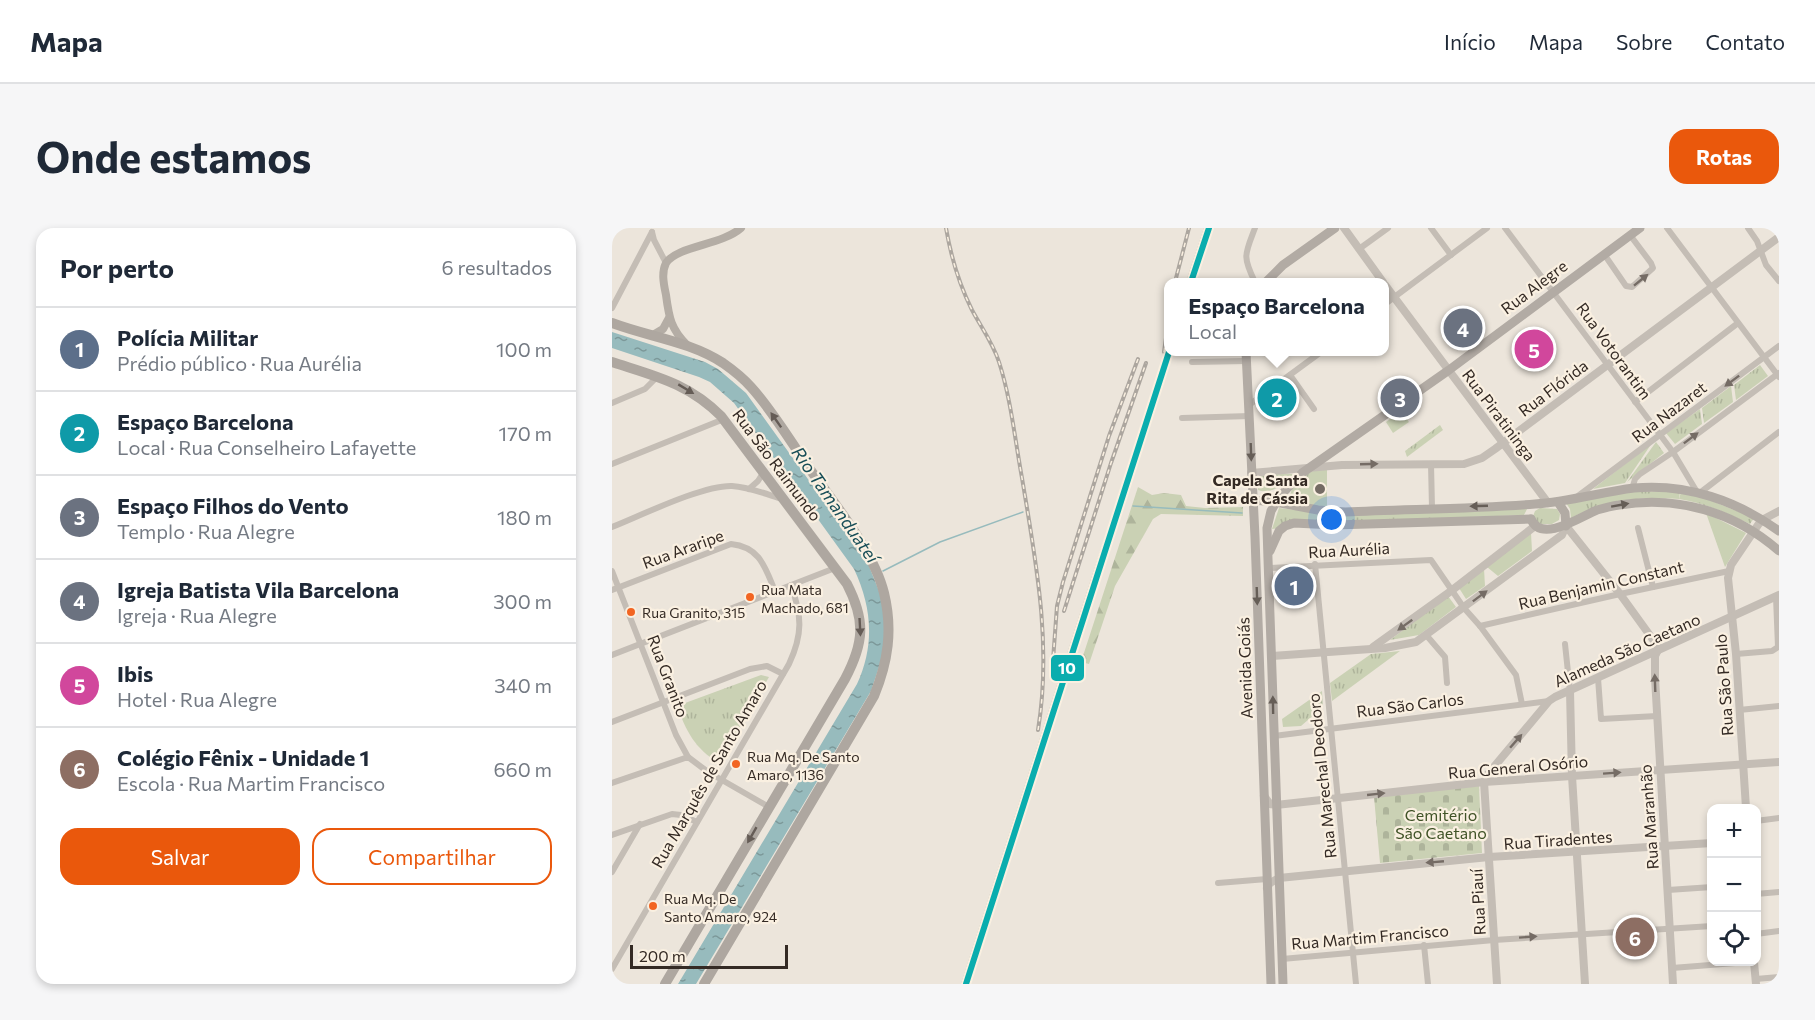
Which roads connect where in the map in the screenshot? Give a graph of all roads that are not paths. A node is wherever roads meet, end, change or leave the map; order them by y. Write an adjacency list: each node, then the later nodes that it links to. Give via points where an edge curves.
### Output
1 (741, 228): 19 (main road, via 721,240 679,253)
2 (1255, 228): 20 (street, via 1245,256)
3 (1335, 228): 21 (main road)
4 (1344, 228): 15 (street, Rua Piratininga)
5 (1388, 228): 15 (street)
6 (1431, 228): 18 (street)
7 (1487, 228): 18 (street)
8 (1505, 228): 26 (street, Rua Votorantim)
9 (1640, 228): 13 (main road, Rua Alegre)
10 (1667, 228): 24 (street)
11 (1748, 228): 16 (street)
12 (652, 230): 19 (street); 29 (street)
13 (1630, 235): 17 (main road, Rua Alegre); 17 (street, one-way to 13, via 1626,286 1632,287 1653,268)
14 (1779, 237): 16 (street, Rua Flórida)
15 (1359, 249): 22 (street, Rua Piratininga)
16 (1760, 251): 23 (street); 24 (street, Rua Flórida)
17 (1604, 254): 26 (main road, Rua Alegre)
18 (1451, 255): 27 (street)
19 (666, 263): 30 (main road, via 663,278)
20 (1253, 278)
21 (1270, 278)
22 (1380, 278)
23 (1779, 281)
24 (1712, 288): 32 (street); 41 (street, Rua Flórida)
25 (1389, 290): 27 (street, Rua Piratininga)
26 (1554, 291): 41 (street, Rua Votorantim); 42 (main road, Rua Alegre)
27 (1394, 297): 28 (street); 42 (street, Rua Piratininga)
28 (1389, 301)
29 (612, 308)
30 (669, 318): 33 (main road, via 663,329); 34 (main road)
31 (612, 323): 33 (highway)
32 (1738, 323): 38 (street); 46 (street)
33 (653, 335): 34 (highway)
34 (687, 345): 168 (highway, one-way to 34, via 874,696 884,674 890,624 881,582 865,550 760,398 723,363)
35 (1779, 346): 38 (street, Rua Nazaret)
36 (1246, 356): 40 (street); 48 (main road, Avenida Goiás)
37 (1315, 356): 43 (street)
38 (1764, 357): 44 (street); 54 (street, Rua Nazaret, one-way to 54)
39 (612, 362): 45 (highway, Rua São Raimundo)
40 (1192, 362)
41 (1607, 365): 46 (street, Rua Votorantim); 55 (street, Rua Flórida)
42 (1449, 370): 55 (street, Rua Piratininga); 59 (main road, Rua Alegre)
43 (1290, 375): 48 (street); 49 (street)
44 (1778, 375): 56 (street, Rua Nazaret, one-way to 44)
45 (657, 377): 47 (street, via 637,394); 52 (highway, Rua São Raimundo, one-way to 52, via 691,391)
46 (1635, 402): 54 (street, Rua Votorantim)
47 (612, 403)
48 (1249, 405): 50 (main road, Avenida Goiás)
49 (1314, 409)
50 (1250, 416): 51 (street); 61 (main road, Avenida Goiás, one-way to 61)
51 (1182, 418)
52 (723, 419): 57 (street); 60 (highway, Rua São Raimundo)
53 (1779, 432): 64 (street)
54 (1660, 436): 56 (street, Rua Votorantim); 66 (street, Rua Nazaret)
55 (1503, 442): 58 (street, Rua Flórida, via 1474,462); 69 (street, Rua Piratininga)
56 (1673, 452): 63 (street, Rua Nazaret, via 1640,474); 64 (street, Rua Votorantim)
57 (612, 464)
58 (1431, 464): 59 (street, Rua Flórida, one-way to 58); 71 (street)
59 (1311, 467): 61 (street, Rua Flórida); 68 (main road, Rua Alegre)
60 (763, 473): 62 (street); 65 (highway, Rua São Raimundo)
61 (1251, 473): 67 (main road, Avenida Goiás)
62 (749, 489): 65 (street); 76 (street, via 714,488)
63 (1632, 489): 64 (main road); 66 (main road)
64 (1699, 492): 73 (main road)
65 (783, 499): 84 (highway, Rua São Raimundo)
66 (1574, 499): 69 (main road)
67 (1253, 500): 68 (main road); 80 (main road, Avenida Goiás)
68 (1275, 502): 71 (main road, via 1334,512); 82 (main road, Avenida Goiás, via 1268,522)
69 (1553, 502): 70 (main road); 75 (main road, via 1565,513)
70 (1537, 504): 71 (main road, one-way to 71); 74 (main road, via 1532,512)
71 (1432, 508)
72 (1779, 511): 73 (street)
73 (1762, 520): 78 (street); 79 (main road)
74 (1533, 523): 75 (main road, via 1542,528); 82 (main road, via 1294,523 1279,531); 91 (street)
75 (1566, 526): 78 (main road, one-way to 78, via 1604,508 1650,502 1692,505); 92 (street); 94 (street, one-way to 75, via 1562,535)
76 (612, 527)
77 (1638, 528): 88 (street)
78 (1754, 531): 81 (main road); 86 (street)
79 (1779, 531)
80 (1255, 537): 82 (main road, via 1260,566); 129 (main road, Avenida Goiás, one-way to 129)
81 (1779, 550)
82 (1268, 563): 83 (street, Rua Aurélia); 107 (main road, Avenida Goiás)
83 (1316, 564): 91 (street, Rua Aurélia, via 1431,560); 104 (street, Rua Marechal Deodoro)
84 (836, 568): 87 (street); 133 (highway, Rua São Raimundo, one-way to 133, via 848,584 858,609 859,649)
85 (612, 571): 89 (street, Rua Granito)
86 (1728, 571): 88 (street, Rua Benjamin Constant); 95 (street, Rua São Paulo)
87 (791, 585): 90 (street); 108 (street, Rua Marquês de Santo Amaro, via 800,632)
88 (1653, 587): 92 (street, Rua Benjamin Constant)
89 (615, 589): 90 (street, Rua Araripe, via 730,544 753,551); 99 (street, Rua Granito)
90 (775, 591): 99 (street)
91 (1451, 591): 94 (street); 98 (street, one-way to 98)
92 (1620, 594): 96 (street, Rua Benjamin Constant); 102 (street)
93 (1777, 596): 95 (street, Alameda São Caetano); 105 (street, via 1778,646 1772,651)
94 (1464, 608): 96 (street); 97 (street)
95 (1732, 617): 102 (street, Alameda São Caetano); 105 (street, Rua São Paulo)
96 (1480, 626): 114 (street, via 1516,675)
97 (1427, 636): 101 (street); 110 (street, via 1445,657)
98 (1387, 639): 101 (street); 103 (street)
99 (641, 644): 106 (street); 113 (street, Rua Granito)
100 (1565, 644): 111 (street)
101 (1394, 647): 103 (street)
102 (1659, 648): 109 (street, Alameda São Caetano); 117 (street, Rua Maranhão, one-way to 102, via 1655,656)
103 (1368, 649): 104 (street)
104 (1323, 652): 107 (street); 119 (street, Rua Marechal Deodoro)
105 (1736, 654): 116 (street, Rua São Paulo)
106 (612, 655)
107 (1272, 656): 120 (main road, Avenida Goiás, one-way to 107)
108 (783, 674): 113 (street, via 759,666); 126 (street, Rua Marquês de Santo Amaro)
109 (1598, 678): 111 (street, Alameda São Caetano); 117 (street, via 1601,719)
110 (1447, 683)
111 (1570, 691): 112 (street, Alameda São Caetano); 125 (street)
112 (1549, 701): 114 (street, Rua São Carlos); 127 (street, Alameda São Caetano, one-way to 112)
113 (664, 702): 118 (street); 121 (street, Rua Granito)
114 (1522, 704): 119 (street, Rua São Carlos)
115 (1779, 706): 116 (street)
116 (1739, 710): 123 (street, Rua São Paulo)
117 (1656, 716): 124 (street, Rua Maranhão)
118 (612, 722)
119 (1331, 728): 120 (street, Rua São Carlos); 130 (street, Rua Marechal Deodoro)
120 (1274, 736): 132 (main road, Avenida Goiás)
121 (688, 757): 126 (street); 128 (street)
122 (1779, 762): 123 (street, Rua General Osório)
123 (1743, 765): 124 (street, Rua General Osório); 131 (street, Rua São Paulo)
124 (1659, 770): 125 (street, Rua General Osório, one-way to 124); 140 (street, Rua Maranhão)
125 (1572, 776): 127 (street, Rua General Osório); 141 (street)
126 (721, 779): 133 (street); 136 (street, Rua Marquês de Santo Amaro)
127 (1484, 782): 130 (street, Rua General Osório, one-way to 127); 142 (street, Rua Piauí)
128 (612, 783)
129 (1264, 796): 132 (street); 147 (main road, Avenida Goiás)
130 (1339, 798): 132 (street, Rua General Osório); 143 (street, Rua Marechal Deodoro)
131 (1746, 804)
132 (1276, 806): 145 (main road, Avenida Goiás)
133 (769, 807): 167 (highway, Rua São Raimundo, one-way to 167)
134 (1779, 818): 135 (street)
135 (1761, 820)
136 (698, 822): 137 (street, via 672,814); 164 (street, Rua Marquês de Santo Amaro)
137 (640, 824): 138 (street); 144 (street)
138 (612, 835)
139 (1707, 843): 140 (street, Rua Tiradentes)
140 (1664, 846): 141 (street, Rua Tiradentes); 149 (street, Rua Maranhão)
141 (1577, 852): 142 (street, Rua Tiradentes); 156 (street)
142 (1489, 857): 143 (street, Rua Tiradentes, one-way to 143); 157 (street, Rua Piauí)
143 (1346, 870): 145 (street, Rua Tiradentes); 159 (street, Rua Marechal Deodoro)
144 (612, 872)
145 (1279, 878): 147 (street); 160 (main road, Avenida Goiás)
146 (1218, 883): 147 (street)
147 (1267, 884): 169 (main road, Avenida Goiás)
148 (1707, 887): 149 (street)
149 (1668, 890): 153 (street, Rua Maranhão)
150 (1779, 892): 151 (street)
151 (1761, 894)
152 (1707, 926): 153 (street, Rua Martim Francisco)
153 (1670, 928): 156 (street, Rua Martim Francisco); 163 (street, Rua Maranhão)
154 (1779, 931): 155 (street)
155 (1761, 933)
156 (1581, 934): 157 (street, Rua Martim Francisco, one-way to 156); 174 (street)
157 (1494, 940): 158 (street, Rua Martim Francisco); 173 (street, Rua Piauí)
158 (1424, 945): 159 (street, Rua Martim Francisco); 172 (street)
159 (1353, 952): 160 (street, Rua Martim Francisco); 171 (street, Rua Marechal Deodoro)
160 (1282, 959): 170 (main road, Avenida Goiás)
161 (1707, 965): 163 (street)
162 (1754, 966): 166 (street)
163 (1672, 968): 175 (street, Rua Maranhão)
164 (612, 969)
165 (1779, 977): 166 (street)
166 (1756, 981)
167 (665, 984)
168 (704, 984)
169 (1271, 984)
170 (1283, 984)
171 (1356, 984)
172 (1428, 984)
173 (1497, 984)
174 (1585, 984)
175 (1673, 984)

